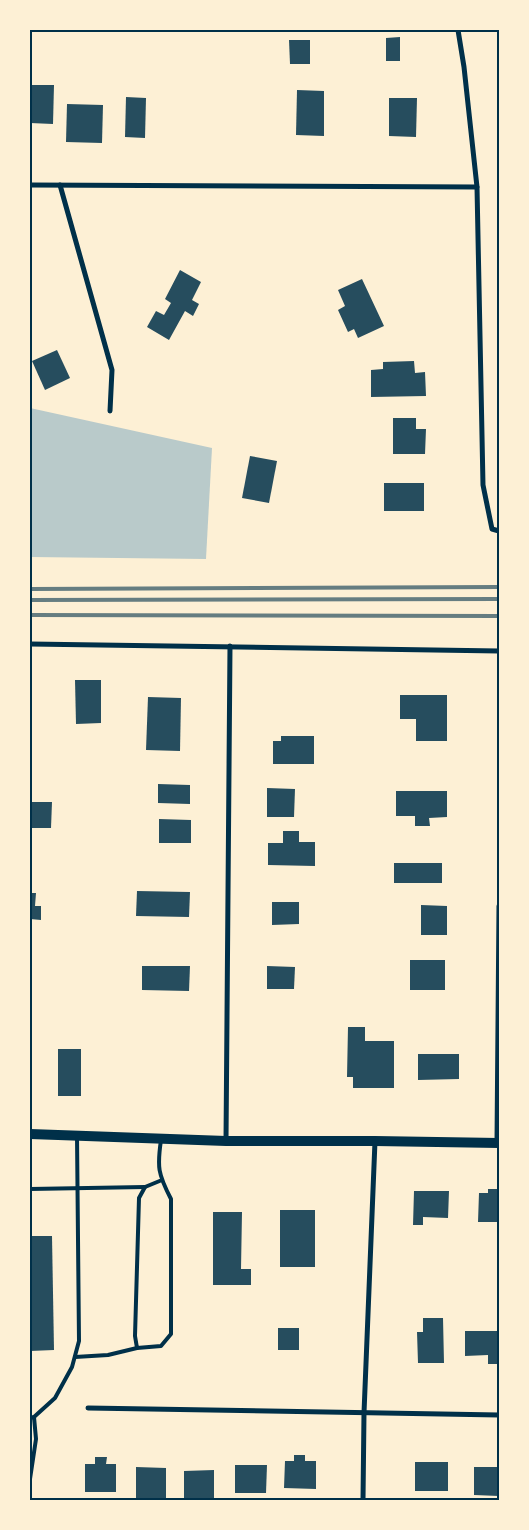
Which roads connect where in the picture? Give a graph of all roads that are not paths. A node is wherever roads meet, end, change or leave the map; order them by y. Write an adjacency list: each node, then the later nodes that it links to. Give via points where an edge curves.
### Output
1 (458, 30): 4 (street)
2 (30, 185): 3 (street)
3 (60, 185): 4 (street); 5 (street, via 112,370)
4 (477, 187): 6 (street, via 483,485 492,529)
5 (110, 410)
6 (499, 530)
7 (30, 644): 8 (street)
8 (230, 646): 9 (street); 14 (street)
9 (499, 651)
10 (499, 906): 16 (street)
11 (30, 1134): 12 (main road)
12 (77, 1136): 13 (main road); 20 (lane)
13 (161, 1139): 14 (main road); 17 (lane, via 158,1163)
14 (226, 1141): 15 (main road)
15 (374, 1141): 16 (main road); 24 (street)
16 (498, 1143)
17 (162, 1180): 18 (lane); 21 (lane, via 171,1199 170,1334 161,1346)
18 (144, 1187): 20 (lane); 21 (lane, via 139,1198)
19 (30, 1189): 20 (lane)
20 (77, 1189): 22 (lane, via 79,1341)
21 (137, 1348): 22 (lane, via 108,1355)
22 (76, 1357): 26 (lane, via 55,1398)
23 (88, 1408): 24 (street)
24 (364, 1413): 25 (street); 28 (street)
25 (499, 1415)
26 (32, 1418): 27 (lane, via 36,1439)
27 (30, 1479)
28 (364, 1500)

